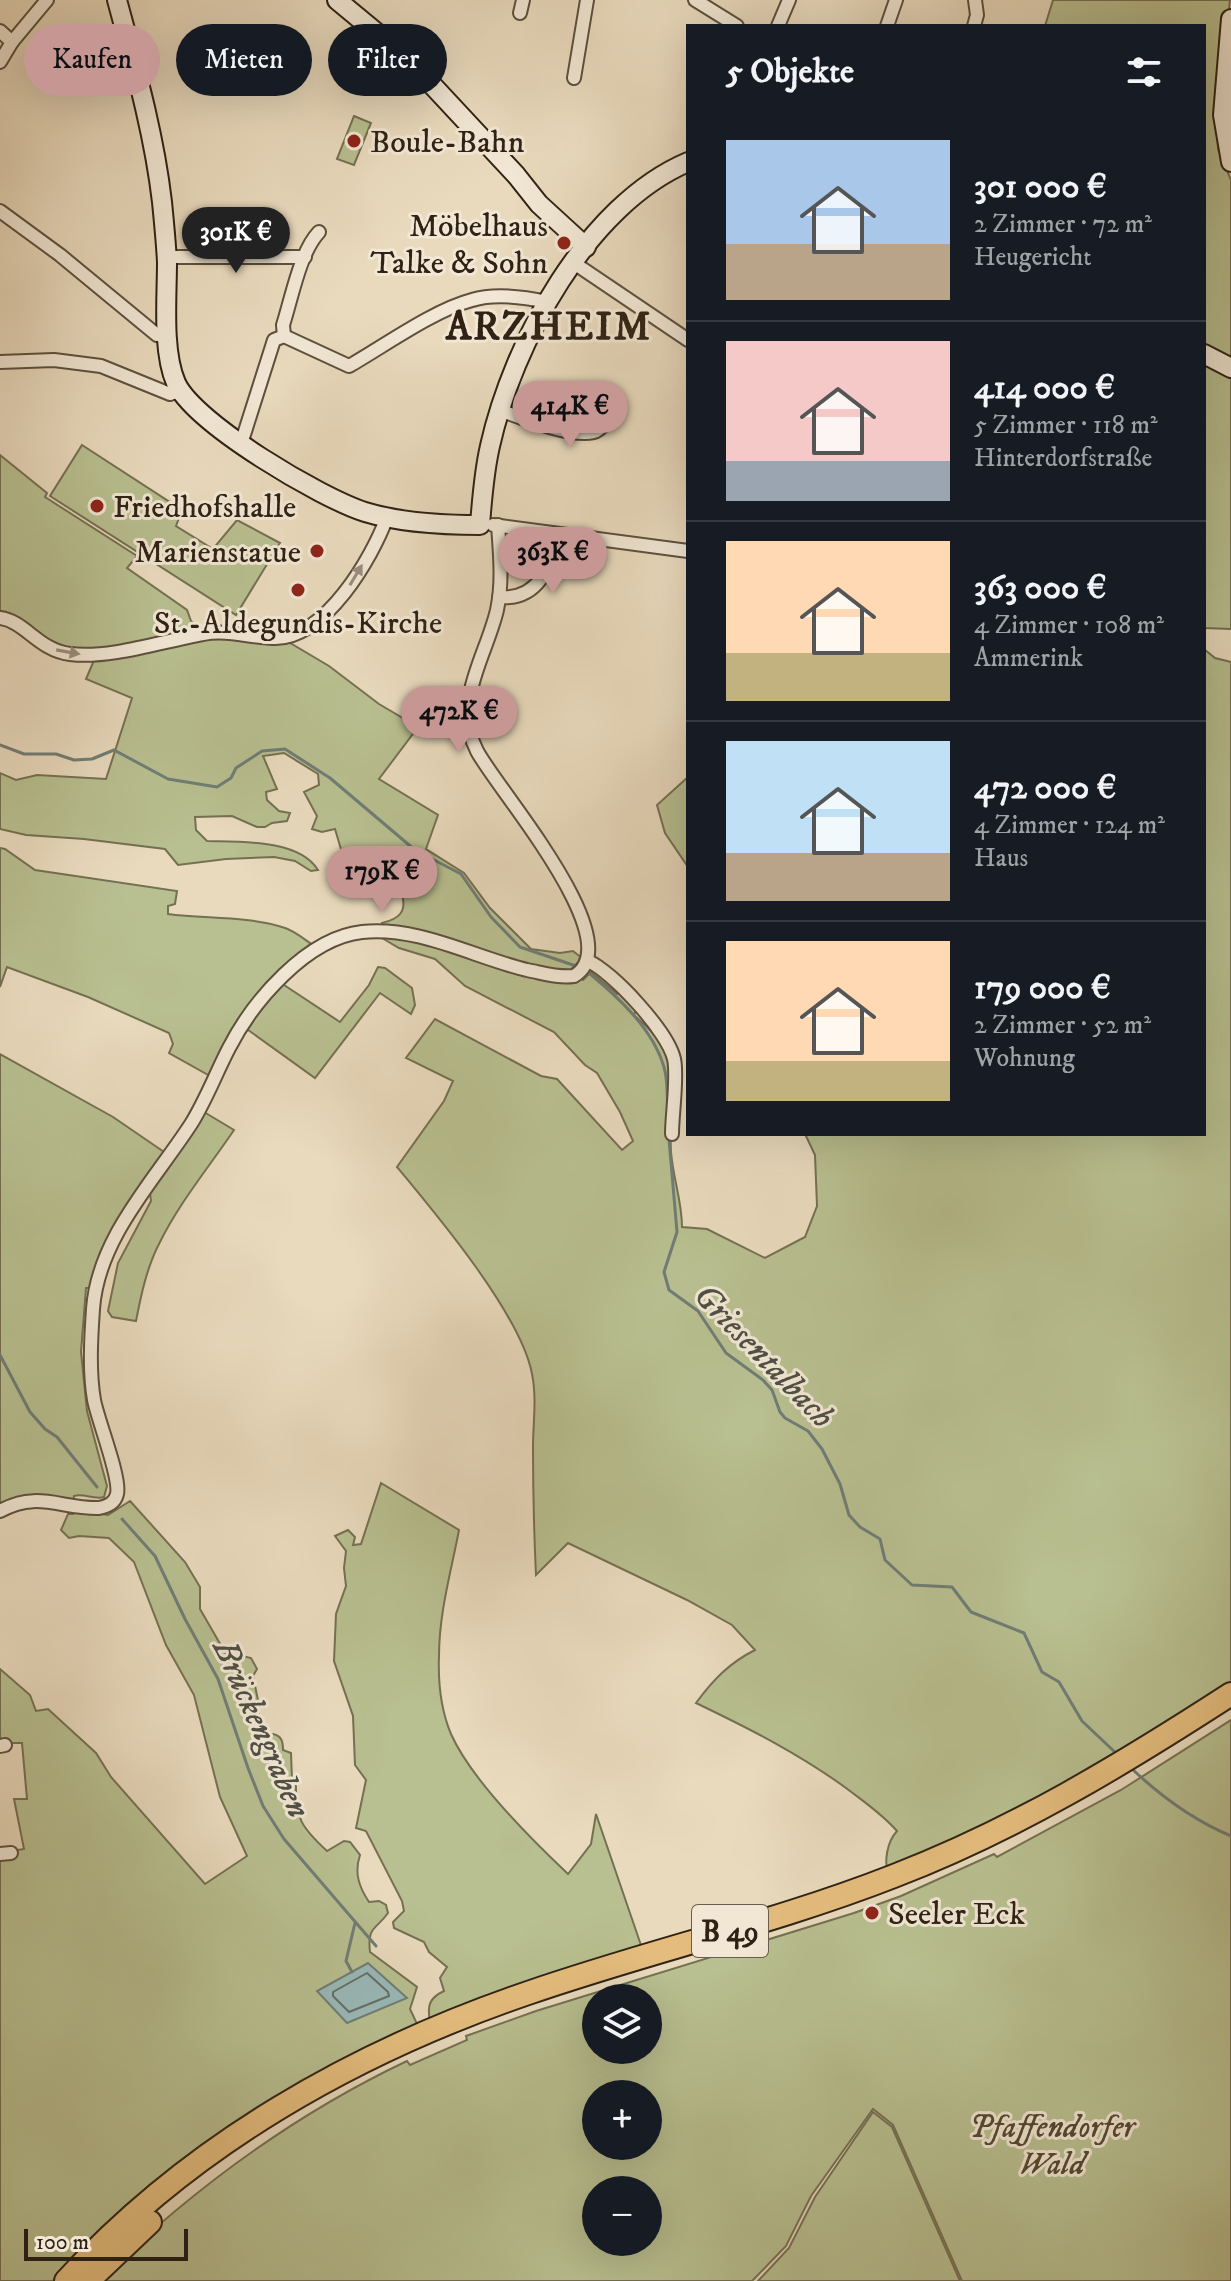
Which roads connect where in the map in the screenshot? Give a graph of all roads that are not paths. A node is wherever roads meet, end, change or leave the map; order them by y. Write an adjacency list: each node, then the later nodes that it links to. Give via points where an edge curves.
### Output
1 (47, 0): 15 (street)
2 (117, 0): 23 (street, via 149,123)
3 (337, 0): 22 (street, via 407,58 539,204)
4 (587, 0): 17 (street)
5 (695, 0): 10 (street)
6 (789, 0): 11 (street)
7 (896, 0): 12 (street)
8 (975, 0): 13 (street)
9 (1231, 19): 18 (street, via 1223,115)
10 (734, 24)
11 (779, 24)
12 (888, 24)
13 (975, 24)
14 (0, 31): 15 (street)
15 (12, 42): 16 (street)
16 (0, 62)
17 (574, 78)
18 (1231, 162)
19 (686, 163): 22 (street, via 630,200)
20 (0, 211): 27 (street, via 157,335)
21 (319, 232): 24 (street)
22 (586, 247): 25 (street)
23 (167, 257): 24 (street); 27 (street)
24 (305, 257): 28 (street)
25 (574, 263): 26 (street); 29 (street)
26 (547, 302): 28 (street, via 470,300 349,366); 35 (street)
27 (168, 332): 33 (street, via 171,366)
28 (284, 336): 36 (street, via 274,340)
29 (686, 339)
30 (1206, 355): 32 (street)
31 (0, 362): 33 (street, via 54,360 101,366 170,394)
32 (1231, 368)
33 (181, 390): 36 (street, via 198,411)
34 (615, 403): 35 (street, via 602,427 588,434)
35 (500, 410): 38 (street, via 487,460)
36 (241, 444): 37 (street, via 334,499)
37 (387, 517): 38 (street); 42 (street, one-way to 37, via 69,654 103,653 215,631 286,636 310,626 338,602)
38 (489, 525): 39 (street); 41 (street)
39 (557, 534): 40 (street); 41 (street, via 535,588)
40 (686, 551)
41 (499, 597): 43 (street, via 471,685 471,737 569,889 588,941)
42 (0, 618)
43 (588, 961): 44 (street, via 628,993 667,1043 675,1076); 45 (street, via 574,976 554,976 415,937 362,932 323,945 282,977 235,1038 201,1107 116,1235 96,1285 93,1390 117,1482 115,1499 99,1508 37,1500)
44 (672, 1134)
45 (0, 1511)
46 (1231, 1694): 48 (highway, B 49)
47 (1231, 1710): 48 (highway, B 49, via 1123,1779)
48 (1000, 1837): 49 (highway, B 49, via 899,1889 855,1905 461,2024)
49 (402, 2050): 50 (highway, B 49, via 347,2068 226,2143 149,2204); 51 (highway, B 49, via 259,2137 169,2205)
50 (66, 2281)
51 (88, 2281)

